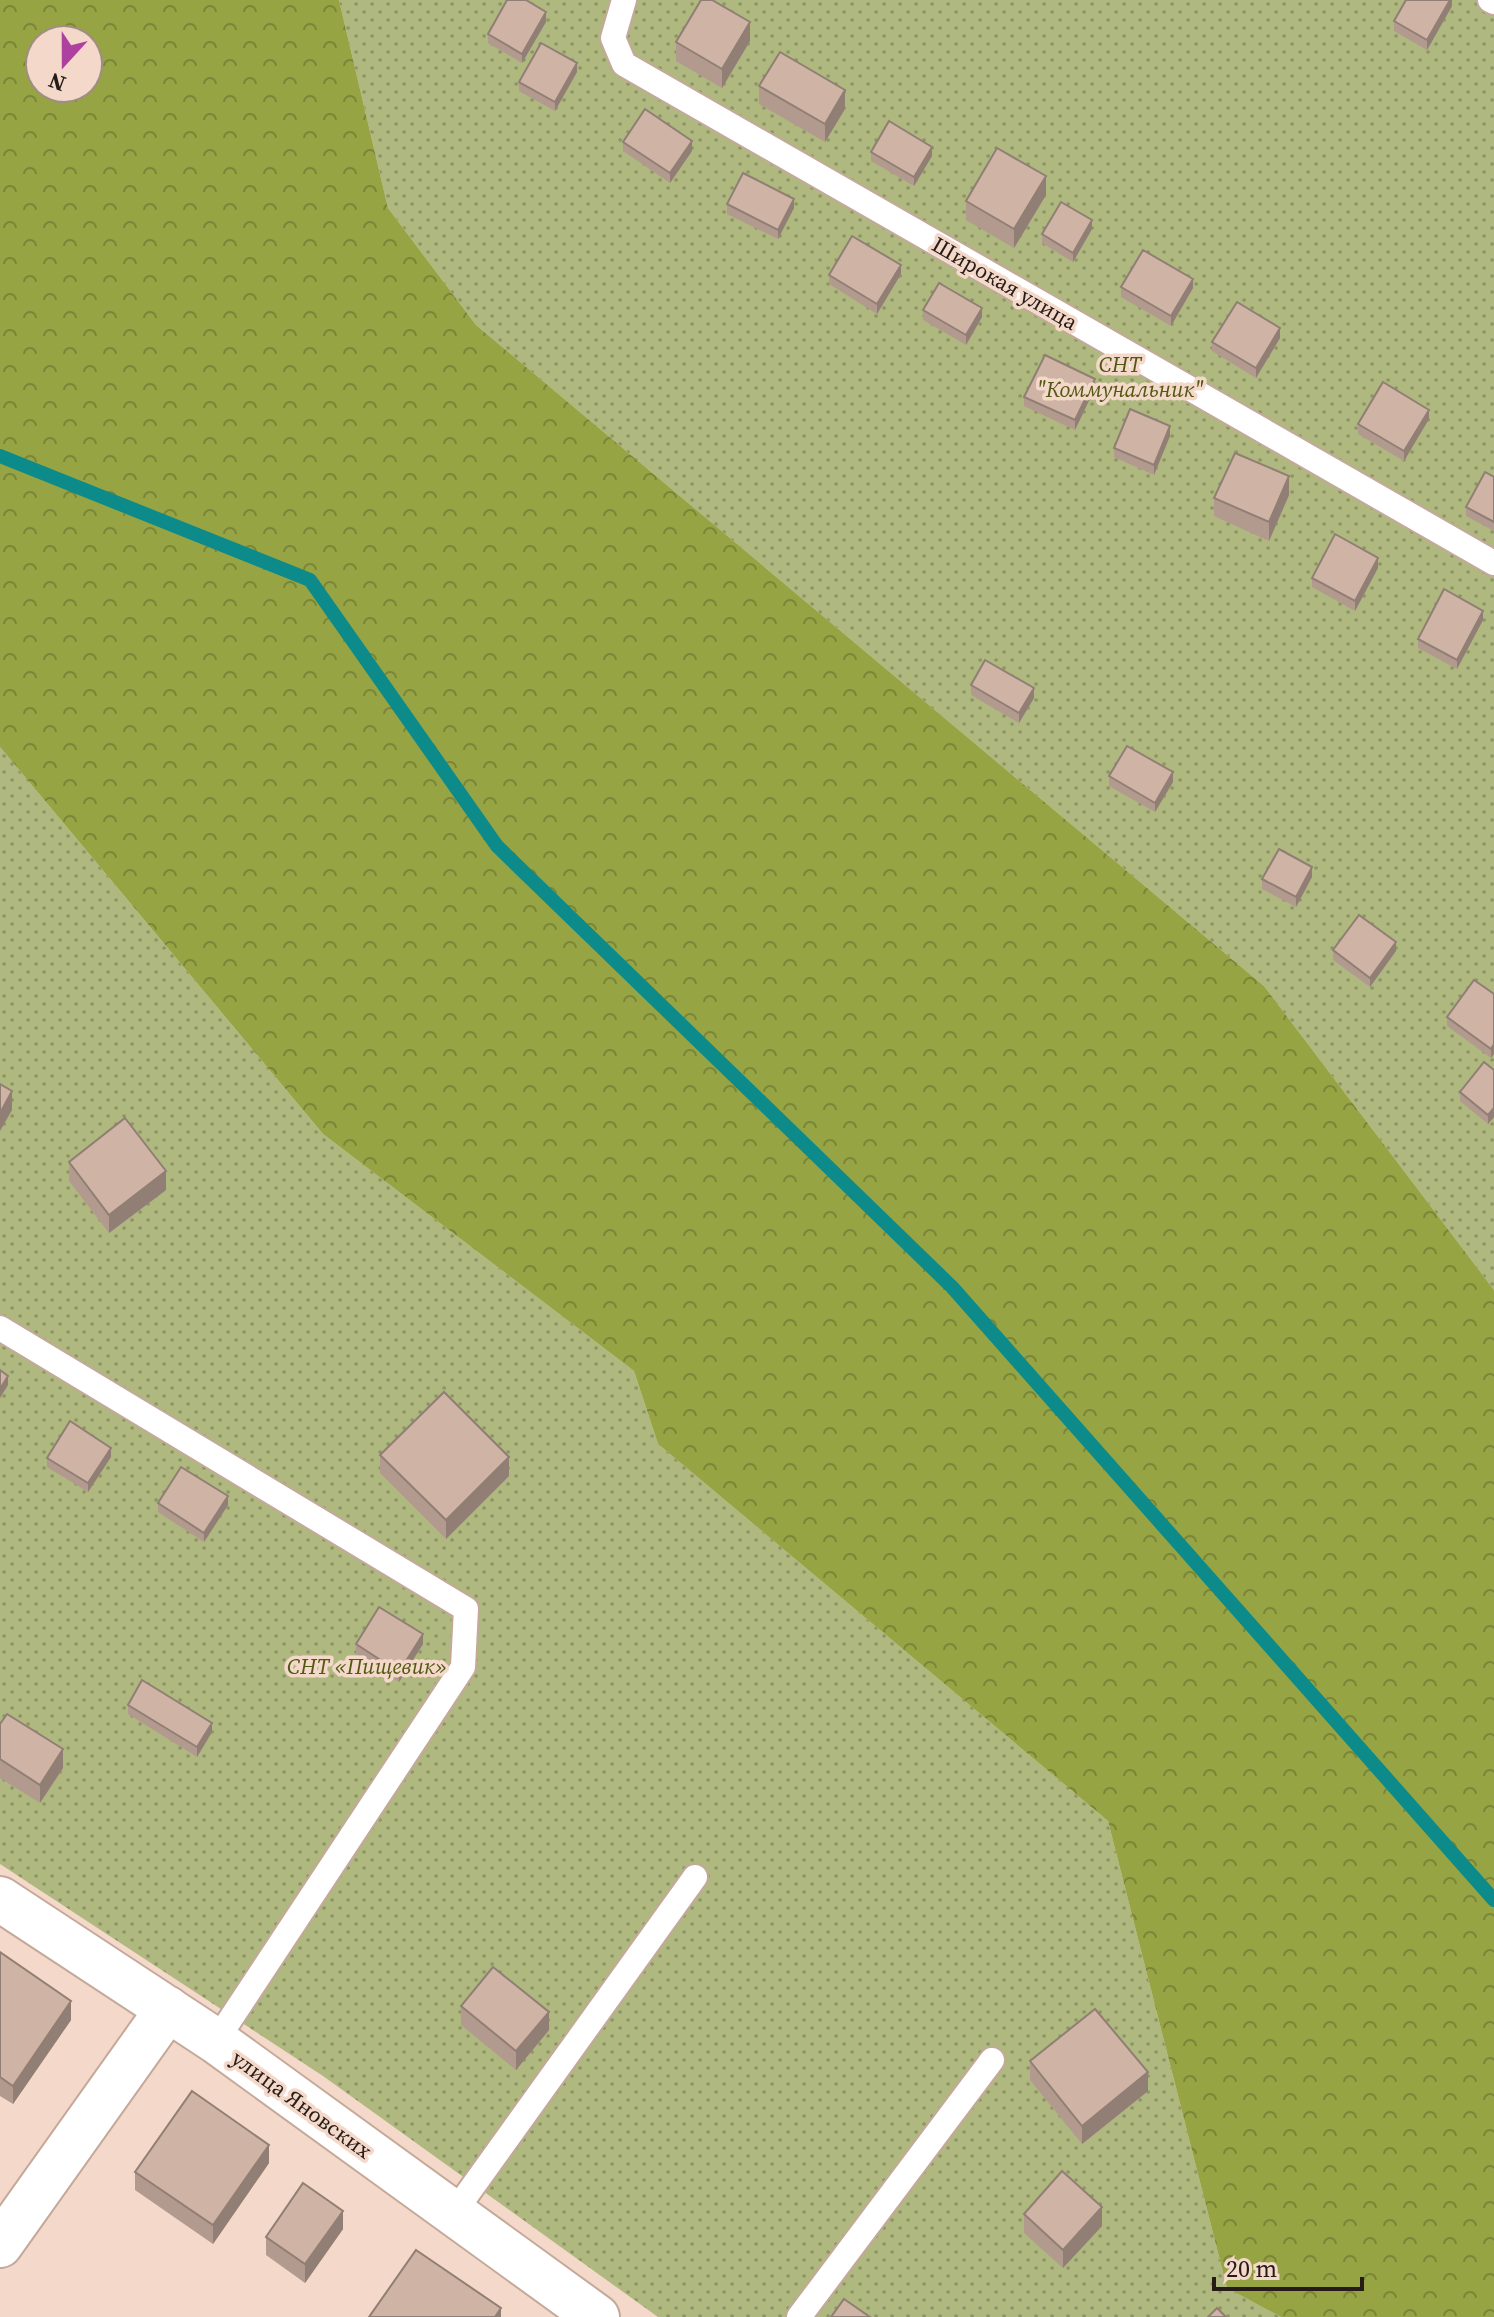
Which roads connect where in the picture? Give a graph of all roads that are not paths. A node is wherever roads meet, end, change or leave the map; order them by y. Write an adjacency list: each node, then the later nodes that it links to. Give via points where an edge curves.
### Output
1 (624, 0): 2 (lane, Широкая улица, via 613,38 624,64)
2 (1494, 563)
3 (0, 1328): 7 (lane, via 466,1609 463,1667)
4 (695, 1877): 9 (lane)
5 (0, 1899): 6 (street, улица Яновских)
6 (168, 2009): 7 (street, улица Яновских); 10 (street)
7 (216, 2041): 9 (street, улица Яновских)
8 (992, 2060): 12 (lane)
9 (453, 2214): 11 (street, улица Яновских)
10 (0, 2245)
11 (597, 2317)
12 (799, 2317)

